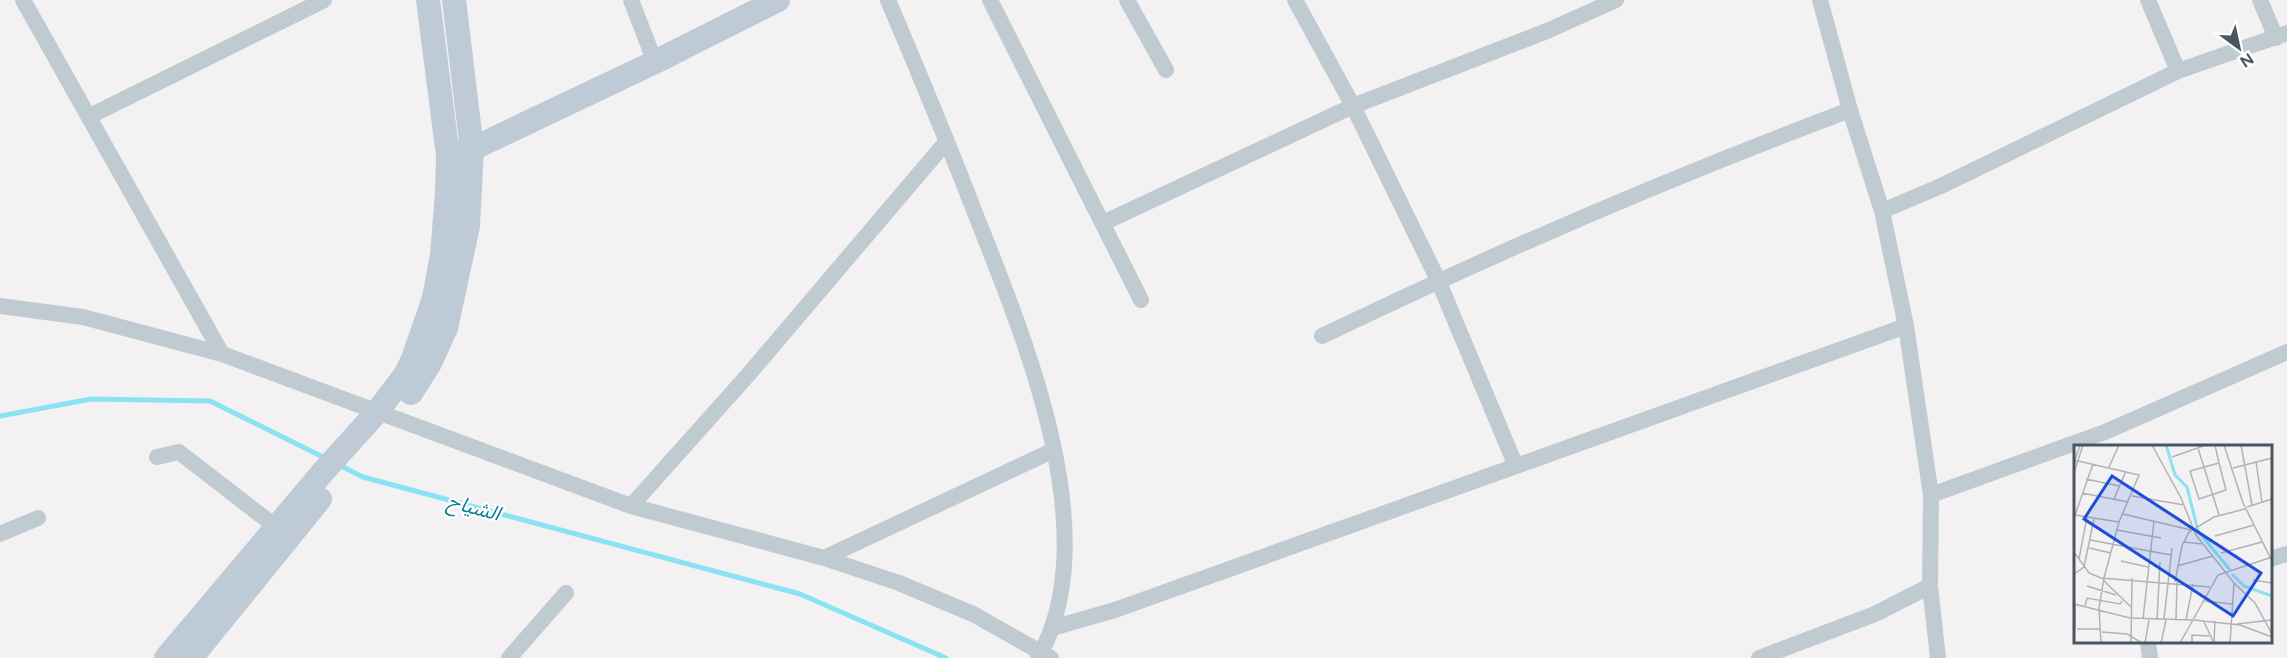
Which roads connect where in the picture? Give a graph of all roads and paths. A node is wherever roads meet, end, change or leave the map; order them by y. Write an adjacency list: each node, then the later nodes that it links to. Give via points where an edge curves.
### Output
1 (23, 0): 21 (street)
2 (324, 0): 21 (street)
3 (428, 0): 24 (main road)
4 (454, 0): 23 (main road)
5 (631, 0): 16 (street)
6 (778, 0): 16 (main road)
7 (888, 0): 22 (street)
8 (990, 0): 26 (street)
9 (1127, 0): 17 (street)
10 (1295, 0): 19 (street)
11 (1616, 0): 19 (street)
12 (1820, 0): 20 (street)
13 (2148, 0): 18 (street)
14 (2260, 0): 15 (street)
15 (2281, 35): 18 (street)
16 (655, 62): 23 (main road)
17 (1166, 70)
18 (2178, 71): 25 (street)
19 (1353, 106): 26 (street); 27 (street)
20 (1850, 110): 25 (street); 27 (street, via 1761,143)
21 (90, 116): 33 (street)
22 (947, 141): 38 (street, via 1018,325 1039,388); 43 (street)
23 (472, 149): 24 (main road); 34 (main road, via 468,226 446,328 430,363)
24 (448, 156): 34 (main road, via 446,225 434,298 405,375)
25 (1882, 211): 30 (street)
26 (1103, 223): 28 (street)
27 (1438, 280): 31 (street); 40 (street)
28 (1141, 300)
29 (0, 306): 33 (street, via 83,317)
30 (1906, 326): 40 (street); 42 (street)
31 (1322, 336)
32 (2287, 352): 35 (street)
33 (222, 354): 34 (street)
34 (385, 414): 41 (main road); 43 (street)
35 (2106, 439): 36 (street)
36 (2087, 445)
37 (2074, 449): 42 (street)
38 (1052, 451): 48 (street); 52 (street, via 1065,536 1064,572)
39 (157, 457): 45 (street, via 179,452)
40 (1515, 464): 52 (street, via 1114,610)
41 (327, 478): 45 (main road); 56 (main road)
42 (1931, 495): 50 (street)
43 (632, 506): 48 (street)
44 (38, 519): 46 (street)
45 (276, 527): 55 (main road)
46 (0, 534)
47 (2287, 554): 49 (street)
48 (825, 558): 54 (street, via 973,614)
49 (2272, 560)
50 (1930, 586): 58 (street, via 1875,614); 59 (street)
51 (566, 593): 57 (street)
52 (1052, 628): 54 (street)
53 (2148, 643): 60 (street)
54 (1043, 656)
55 (166, 658)
56 (191, 658)
57 (509, 658)
58 (1759, 658)
59 (1938, 658)
60 (2150, 658)

